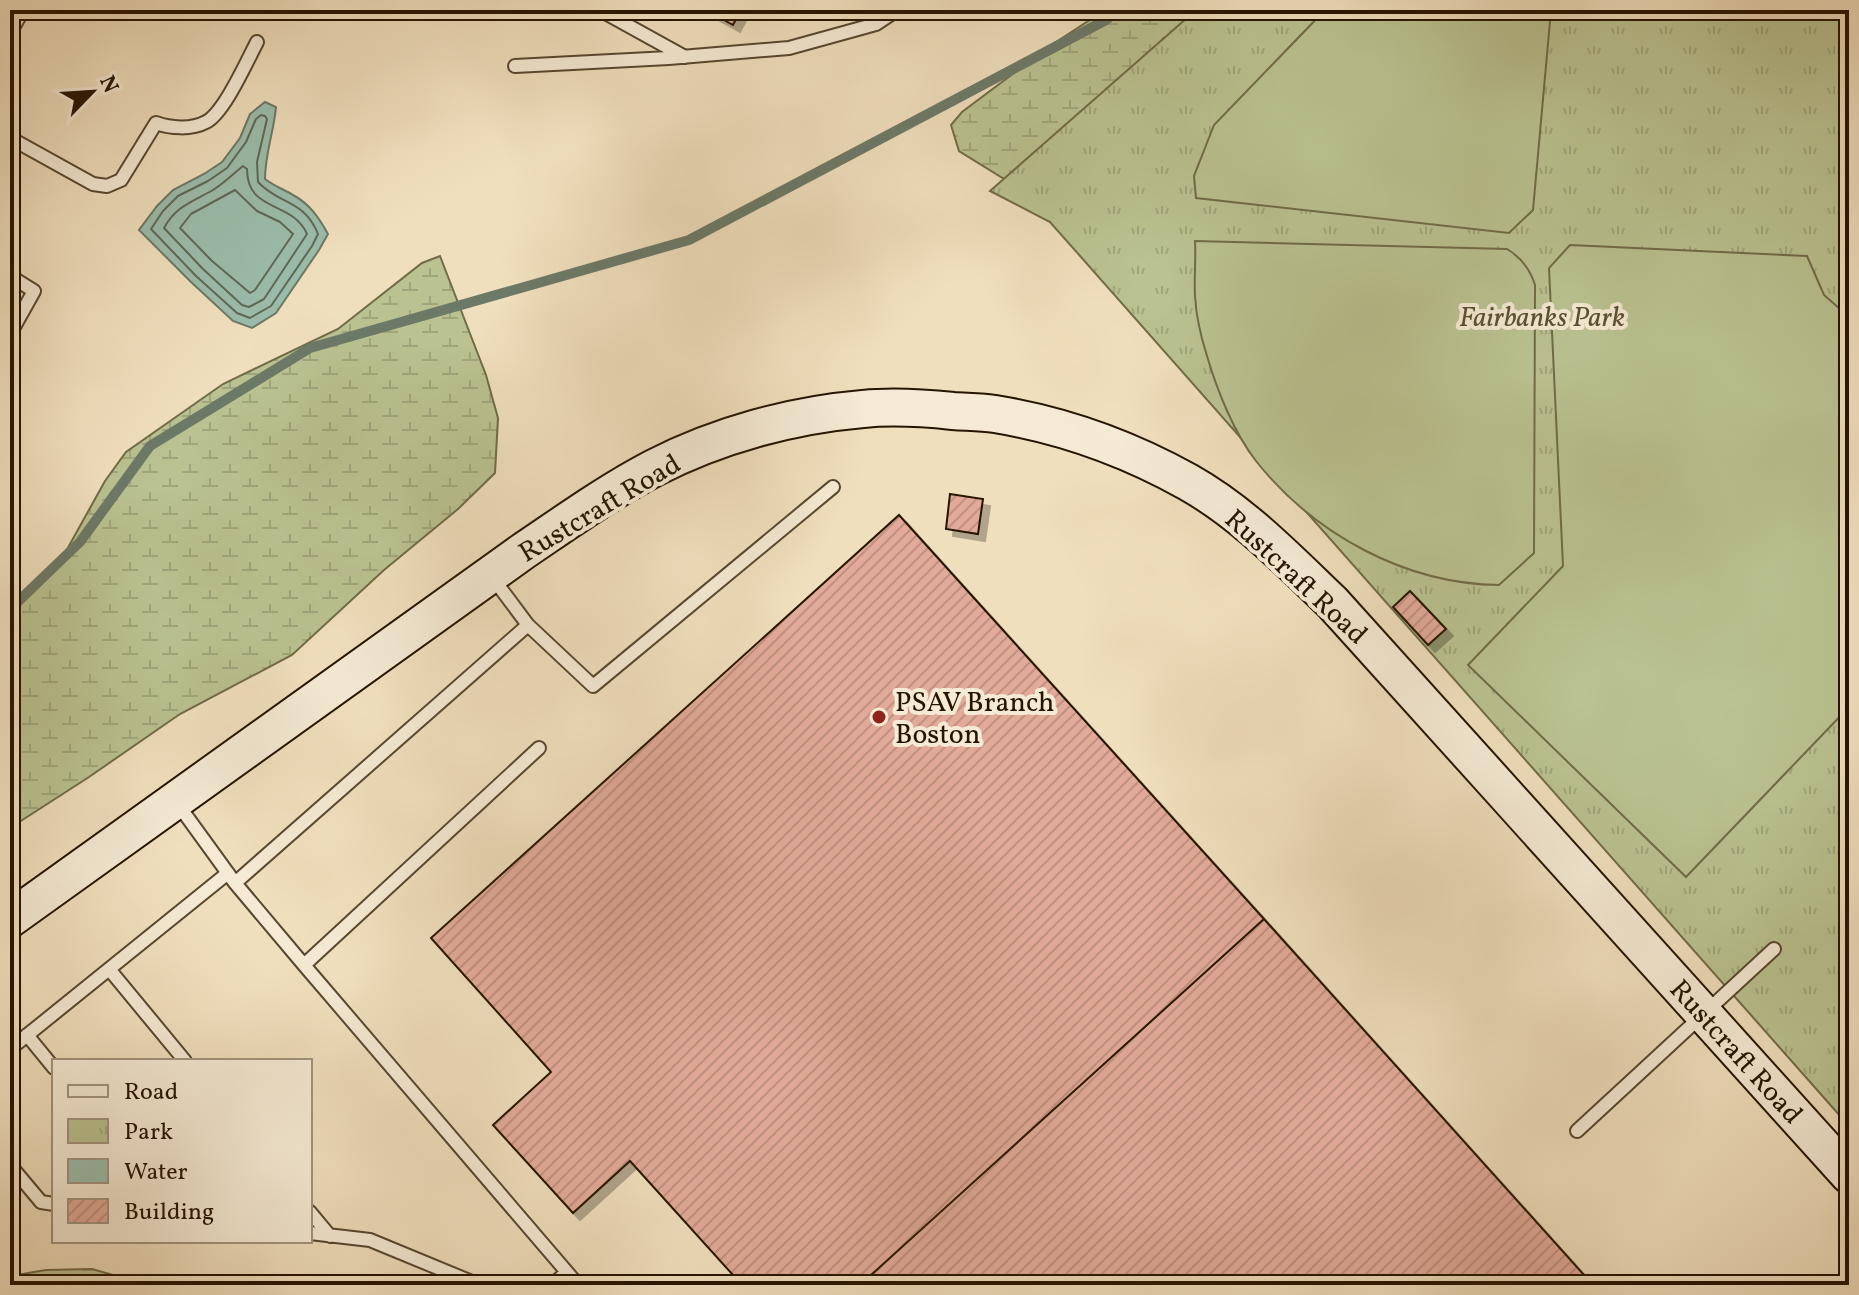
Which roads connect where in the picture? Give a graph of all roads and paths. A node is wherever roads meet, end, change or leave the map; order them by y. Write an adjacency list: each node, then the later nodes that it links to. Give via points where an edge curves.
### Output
1 (23, 10): 4 (lane)
2 (600, 10): 6 (lane)
3 (897, 10): 6 (lane, via 876,24 789,48)
4 (10, 33)
5 (257, 42): 8 (lane, via 207,122 169,128 156,123 121,180 107,186 93,184)
6 (685, 57): 7 (lane)
7 (515, 66)
8 (10, 138)
9 (10, 276): 10 (lane, via 34,291)
10 (10, 334)
11 (833, 487): 13 (lane, via 593,686)
12 (490, 575): 13 (lane); 15 (main road, Rustcraft Road); 21 (main road, Rustcraft Road, via 655,468 708,445 796,419 866,409 979,412 1101,442 1190,483 1279,551 1332,602)
13 (528, 625): 16 (lane)
14 (539, 748): 19 (lane)
15 (175, 800): 16 (lane); 17 (main road, Rustcraft Road)
16 (232, 878): 19 (lane); 20 (lane)
17 (10, 919)
18 (1774, 949): 21 (lane)
19 (304, 965): 33 (lane)
20 (109, 969): 22 (lane); 24 (lane)
21 (1704, 1014): 26 (lane); 28 (main road, Rustcraft Road)
22 (27, 1035): 23 (lane); 25 (lane)
23 (10, 1049)
24 (183, 1059)
25 (52, 1066)
26 (1577, 1131)
27 (10, 1165): 29 (lane, via 41,1202)
28 (1849, 1175)
29 (52, 1204)
30 (312, 1214): 32 (lane)
31 (312, 1233): 32 (lane)
32 (330, 1236): 34 (lane, via 370,1240)
33 (566, 1273): 35 (lane); 36 (lane)
34 (479, 1285)
35 (552, 1285)
36 (578, 1285)

